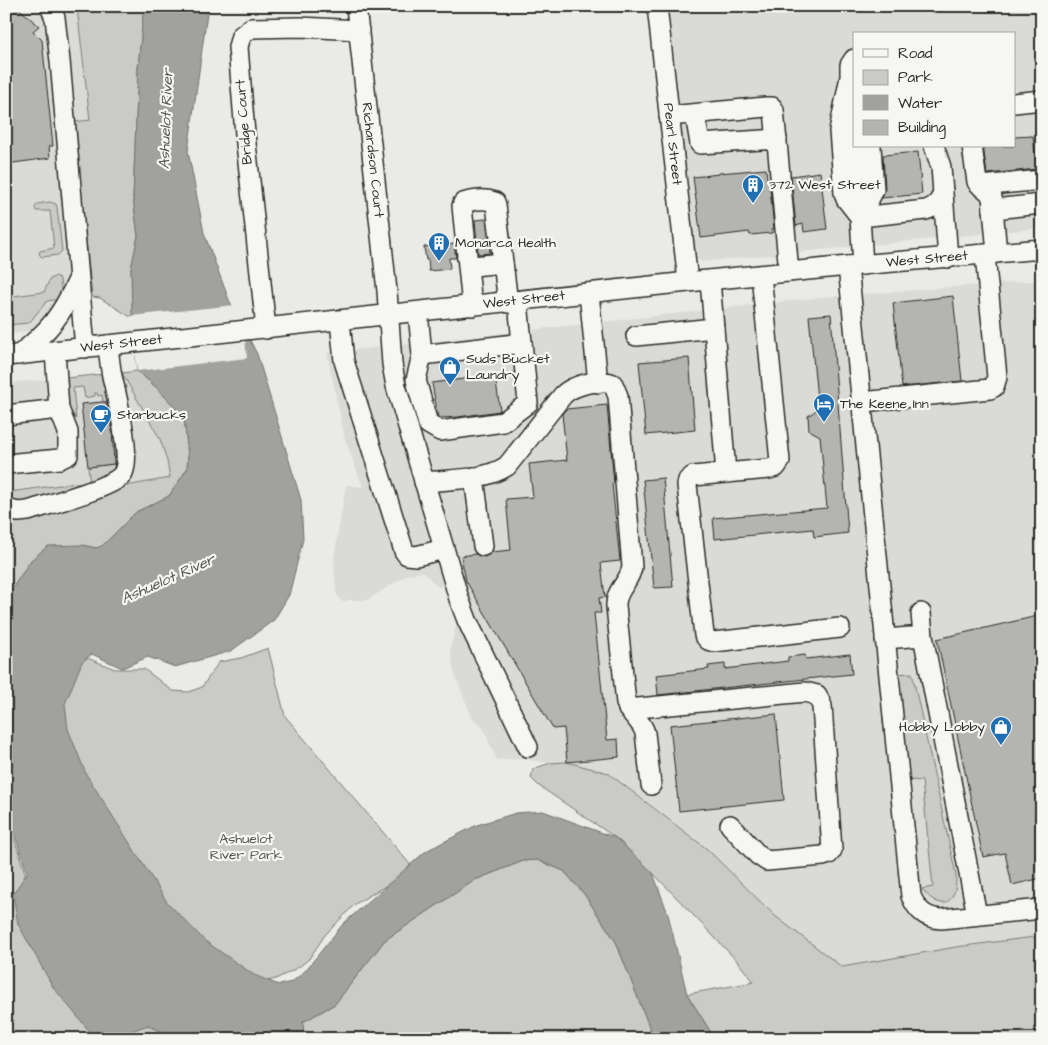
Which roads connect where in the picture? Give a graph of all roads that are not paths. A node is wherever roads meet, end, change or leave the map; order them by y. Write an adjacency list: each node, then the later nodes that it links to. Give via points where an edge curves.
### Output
1 (50, 6): 32 (street, via 55,18 60,61)
2 (356, 6): 4 (street, Richardson Court)
3 (658, 6): 10 (street, Pearl Street)
4 (359, 30): 39 (street, Richardson Court); 42 (street, Bridge Court, via 269,27 251,28 241,36 238,47 244,124)
5 (853, 60): 6 (street, via 850,65)
6 (853, 86): 23 (street, via 839,138 844,192)
7 (1042, 100): 8 (street)
8 (1016, 103)
9 (695, 114): 10 (street); 11 (street, via 701,145); 11 (street, via 772,107)
10 (670, 116): 34 (street, Pearl Street)
11 (777, 139): 30 (street)
12 (855, 148): 23 (street)
13 (866, 148): 23 (street, via 869,190)
14 (871, 148): 23 (street, via 874,190)
15 (935, 148): 18 (street, via 941,166)
16 (972, 148): 20 (street, via 977,182)
17 (1042, 180): 20 (street)
18 (943, 191): 23 (street, via 939,201 926,210); 27 (street)
19 (1042, 192): 20 (street)
20 (990, 203): 21 (street); 22 (street); 25 (street)
21 (1042, 204)
22 (1042, 214)
23 (860, 217): 29 (street)
24 (1042, 249): 25 (street, West Street)
25 (991, 254): 27 (street, West Street); 51 (street, via 997,377 994,387)
26 (467, 258): 28 (street, via 473,266); 28 (street, via 462,206 466,202 489,200 495,202 498,212); 37 (street)
27 (948, 258): 29 (street, West Street)
28 (503, 263): 36 (street)
29 (855, 265): 30 (street, West Street); 51 (street)
30 (790, 272): 31 (street, West Street)
31 (761, 275): 33 (street, West Street); 55 (street, via 780,461 769,469)
32 (78, 280): 46 (street); 49 (street, via 57,319 41,337)
33 (710, 280): 34 (street, West Street); 41 (street)
34 (688, 282): 35 (street, West Street)
35 (589, 293): 36 (street, West Street); 50 (street)
36 (513, 302): 37 (street, West Street); 44 (street)
37 (472, 306): 38 (street, West Street)
38 (418, 312): 39 (street, West Street); 48 (street)
39 (389, 315): 40 (street, West Street); 57 (street, Richardson Court, via 396,386)
40 (340, 321): 42 (street, West Street); 60 (street, via 344,362 404,551 406,555 416,556)
41 (714, 328): 43 (street); 55 (street)
42 (266, 329): 45 (street, West Street)
43 (636, 336)
44 (522, 343): 48 (street); 48 (street, via 528,403 503,422 440,431 428,424 416,380)
45 (108, 345): 46 (street, West Street); 58 (street, via 121,415 125,460 120,478 28,511)
46 (85, 348): 47 (street, West Street)
47 (55, 351): 49 (street, West Street); 52 (street)
48 (422, 355)
49 (13, 356)
50 (598, 383): 56 (street, via 570,388 507,466); 65 (street, via 613,384 618,396 632,567 616,600)
51 (862, 402): 64 (street)
52 (59, 409): 53 (street); 54 (street, via 68,432 66,458)
53 (6, 415)
54 (6, 464)
55 (726, 473): 62 (street, via 693,476 687,485 704,635 714,642)
56 (474, 477): 57 (street); 59 (street)
57 (424, 482): 60 (street, Richardson Court)
58 (6, 509)
59 (483, 546)
60 (444, 549): 66 (street, Richardson Court, via 467,620)
61 (920, 613): 63 (street)
62 (840, 628)
63 (923, 636): 64 (street); 70 (street)
64 (885, 639): 70 (street, via 911,896 919,910 931,918)
65 (628, 709): 67 (street, via 644,727); 68 (street, via 805,692 817,696 822,706 832,850 823,856 767,861)
66 (528, 747)
67 (651, 785)
68 (730, 825)
69 (1042, 909): 70 (street)
70 (977, 915)

